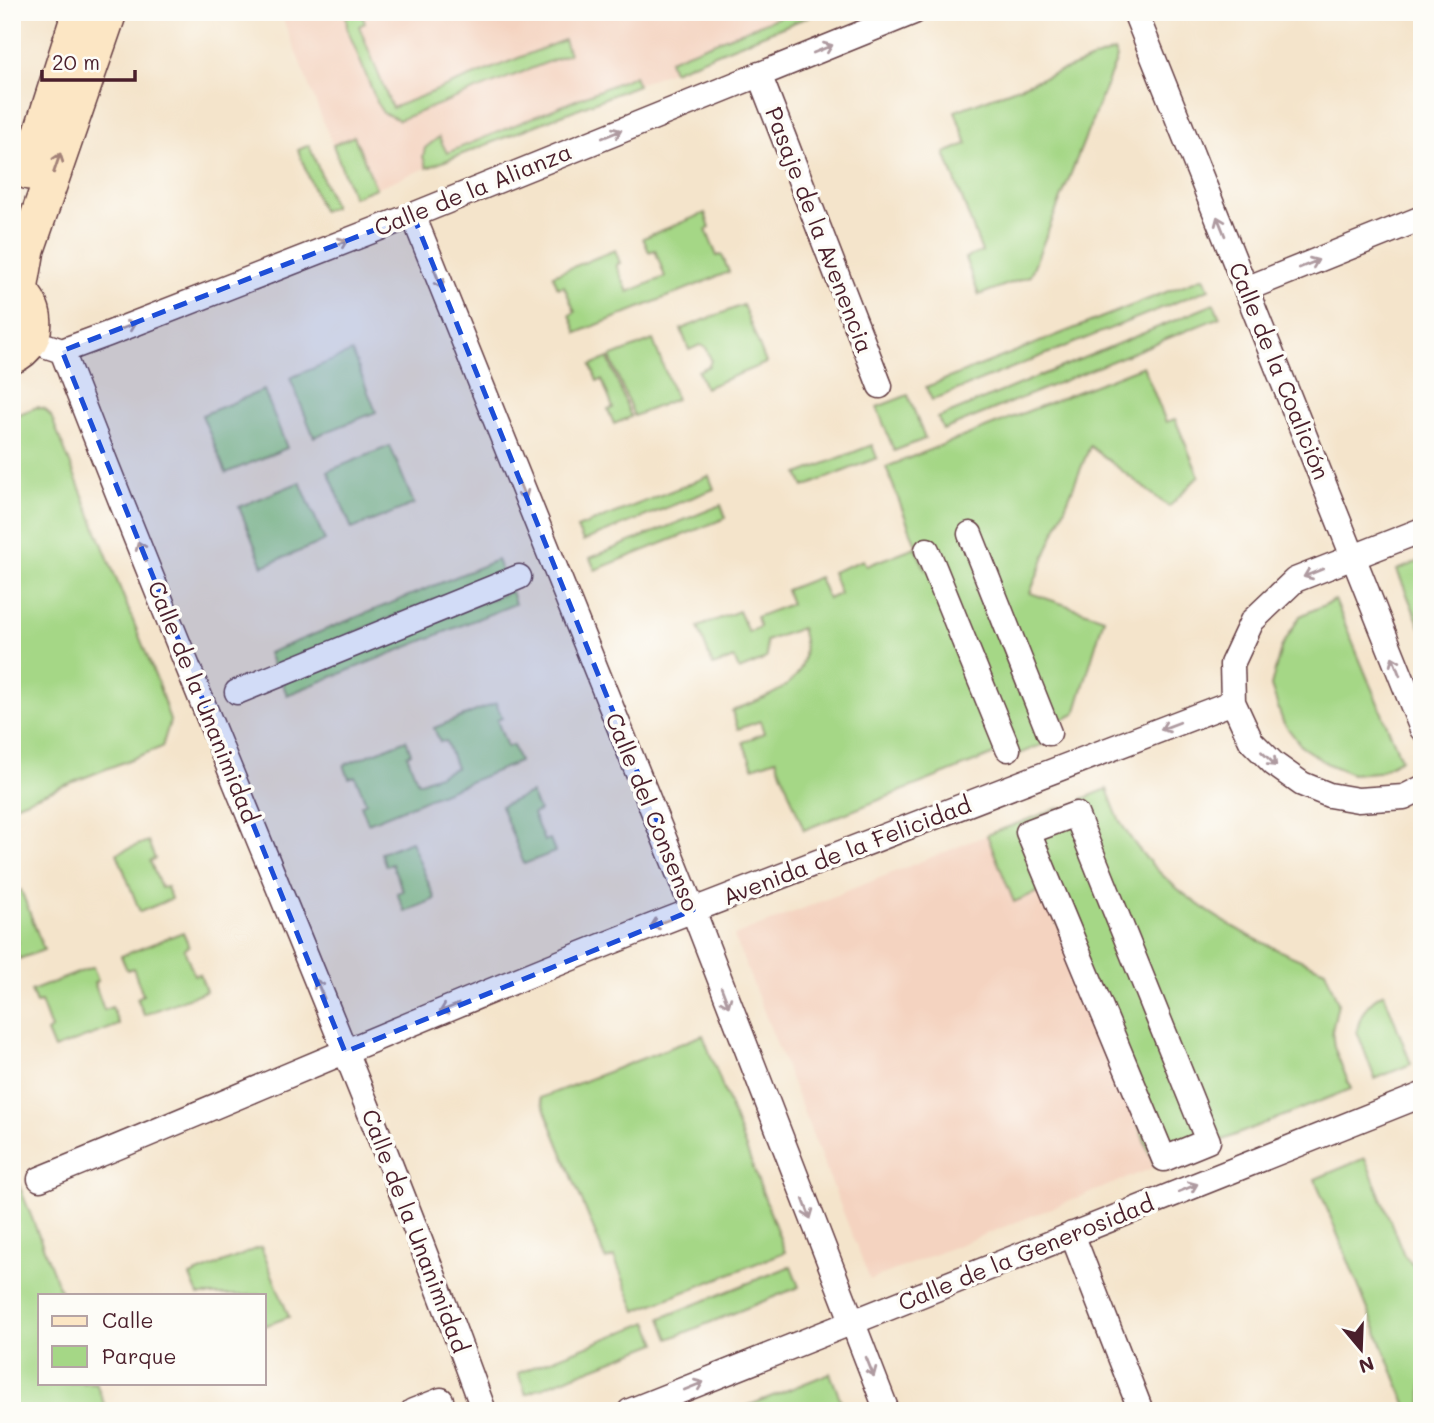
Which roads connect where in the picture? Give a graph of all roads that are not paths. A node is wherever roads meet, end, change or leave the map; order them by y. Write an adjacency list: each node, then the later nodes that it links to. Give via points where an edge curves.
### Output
1 (80, 12): 8 (main road)
2 (109, 12): 9 (main road, one-way to 2)
3 (914, 12): 5 (street, Calle de la Alianza, one-way to 3)
4 (1135, 12): 10 (street, Calle de la Coalición, one-way to 4)
5 (759, 74): 6 (street, Calle de la Alianza, one-way to 5); 12 (street, Pasaje de la Avenencia)
6 (413, 215): 11 (street, Calle de la Alianza, one-way to 6); 25 (street, Calle del Consenso, one-way to 25)
7 (1422, 218): 10 (street, one-way to 7)
8 (12, 222)
9 (16, 288): 11 (main road, via 34,314)
10 (1246, 289): 16 (street, Calle de la Coalición)
11 (35, 349): 26 (street, Calle de la Unanimidad, one-way to 11)
12 (880, 386)
13 (1422, 530): 16 (street)
14 (970, 534): 21 (street)
15 (927, 550): 22 (street)
16 (1353, 557): 19 (street, one-way to 19, via 1295,580 1252,621 1232,664); 20 (street, Calle de la Coalición, one-way to 16)
17 (519, 577): 18 (street)
18 (236, 692)
19 (1233, 702): 23 (street, one-way to 23, via 1251,741 1302,785 1358,800 1404,797); 25 (street, Avenida de la Felicidad, one-way to 25)
20 (1422, 729)
21 (1049, 733)
22 (1007, 749)
23 (1422, 788)
24 (1059, 815): 24 (street, via 1028,832 1164,1159 1190,1151 1208,1141 1076,814)
25 (693, 910): 26 (street, Avenida de la Felicidad, one-way to 26); 30 (street, Calle del Consenso, one-way to 30)
26 (345, 1052): 28 (street); 33 (street, Calle de la Unanimidad)
27 (1422, 1095): 29 (street, Calle de la Generosidad, one-way to 27)
28 (40, 1179)
29 (1072, 1234): 30 (street, Calle de la Generosidad); 36 (street)
30 (852, 1323): 34 (street, Calle de la Generosidad, one-way to 30); 35 (street, Calle del Consenso, one-way to 35)
31 (441, 1400): 32 (street)
32 (414, 1411)
33 (484, 1411)
34 (630, 1411)
35 (887, 1411)
36 (1141, 1411)

